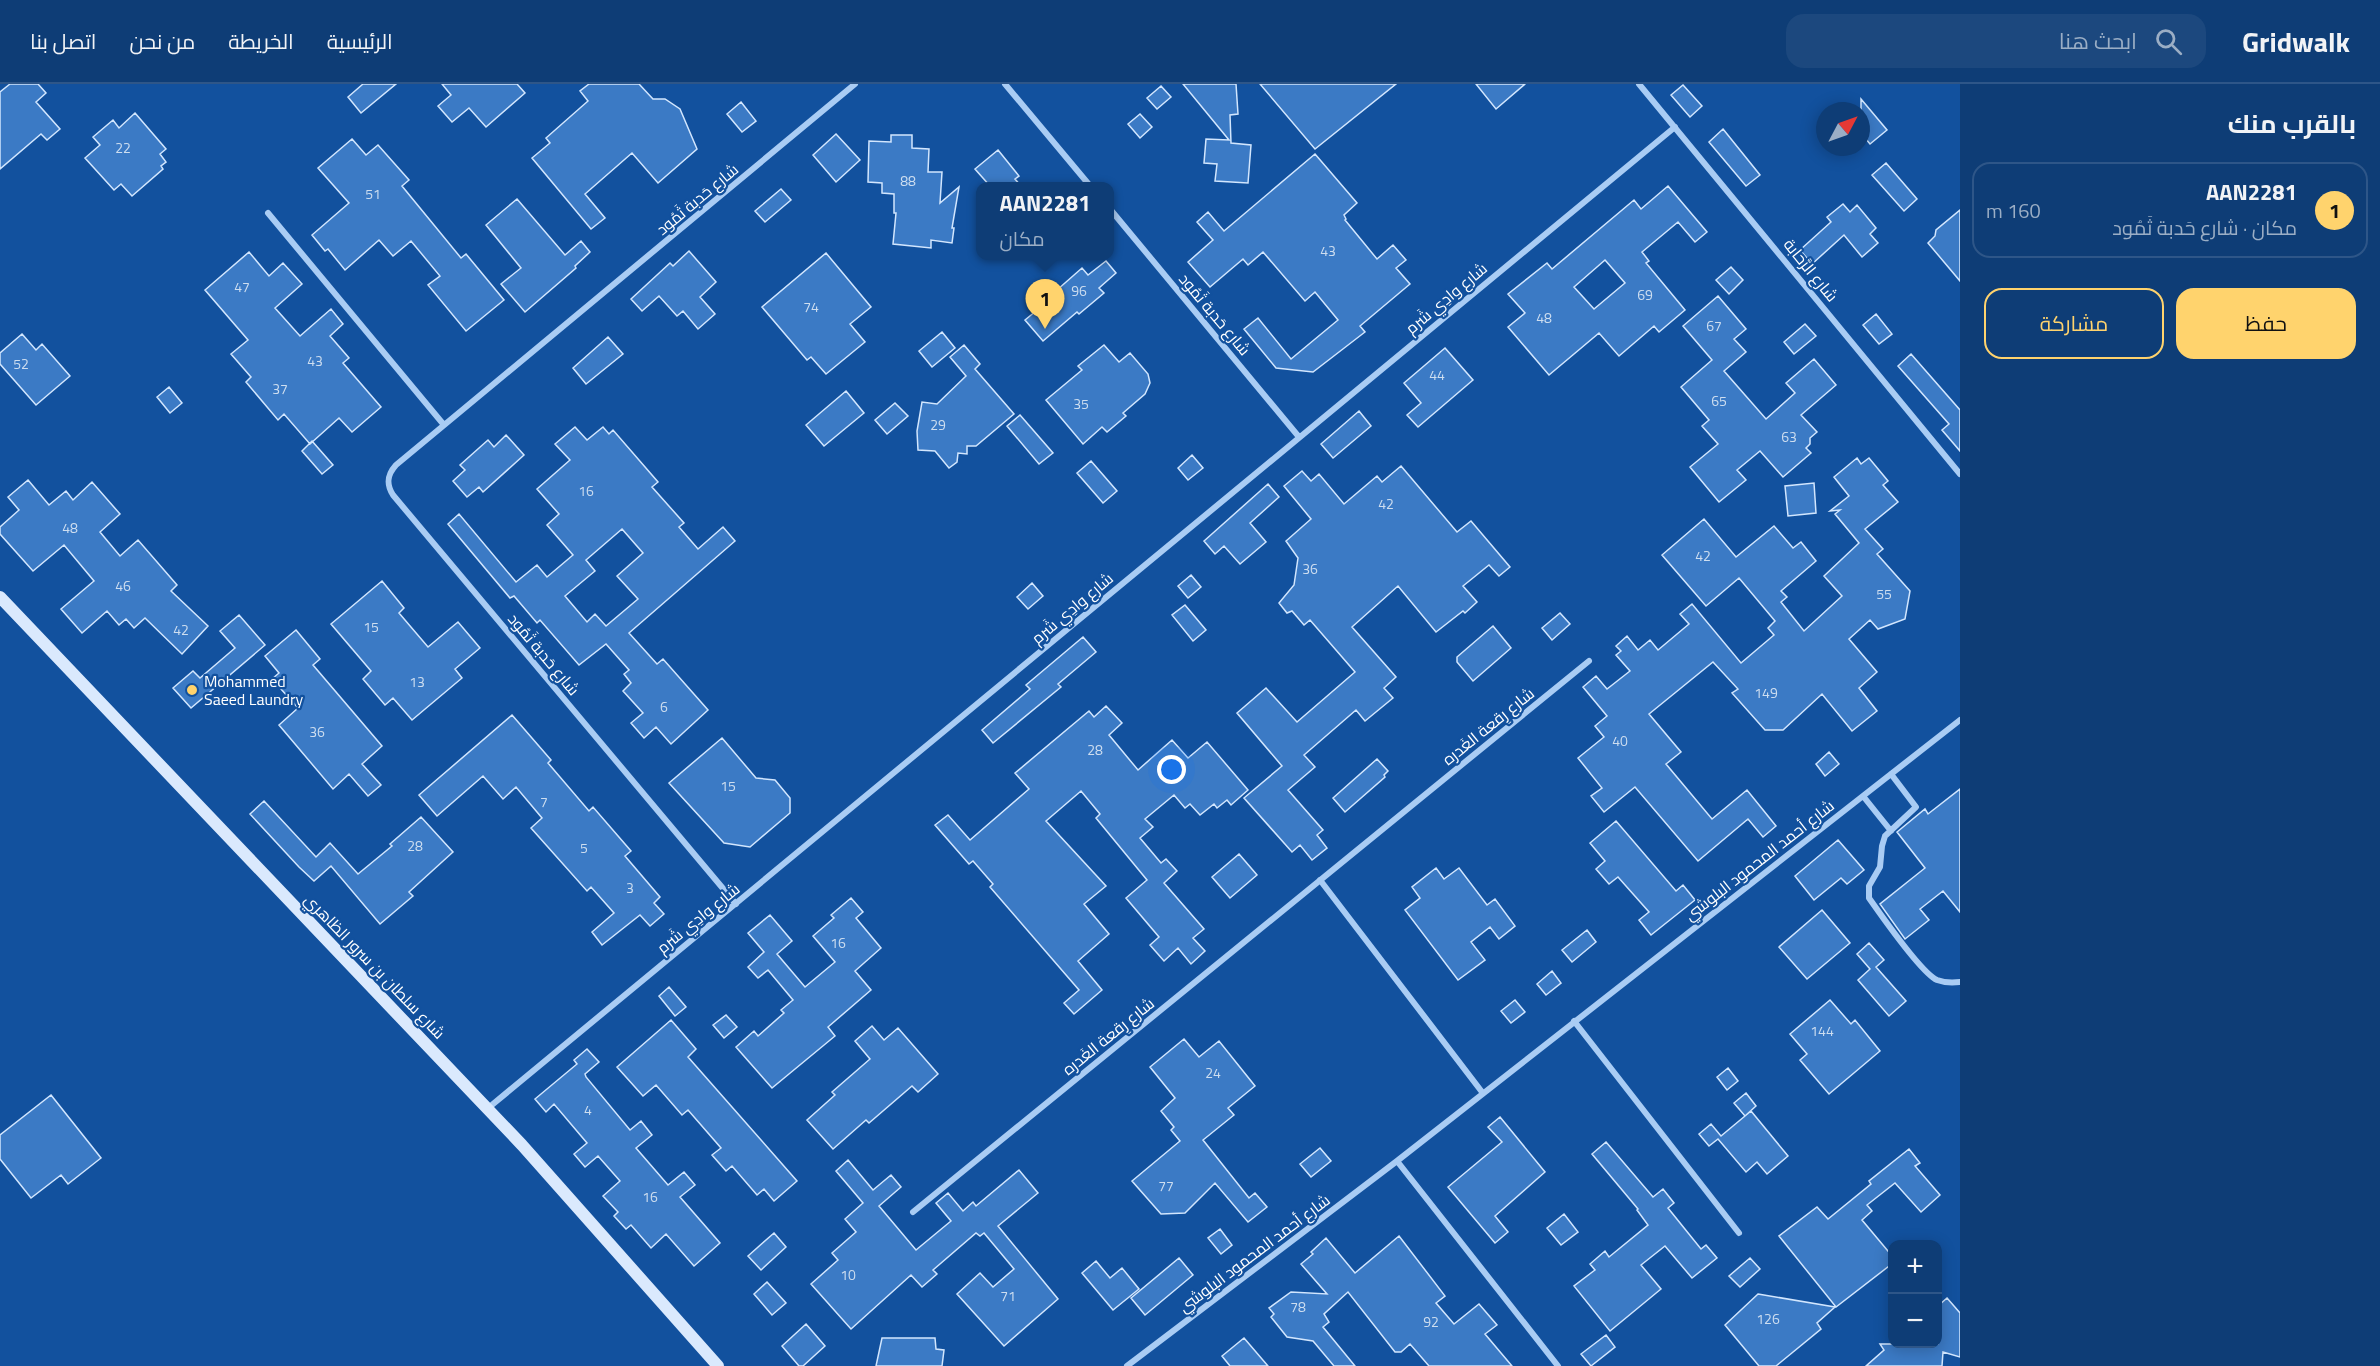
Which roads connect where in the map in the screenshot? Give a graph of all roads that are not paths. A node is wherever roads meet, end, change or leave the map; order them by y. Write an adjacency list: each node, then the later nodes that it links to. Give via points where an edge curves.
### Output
1 (855, 84): 8 (street, شارع حَدبة ثَمُود)
2 (1005, 84): 5 (street)
3 (1639, 84): 4 (street, شارع الرَّحابة)
4 (1675, 127): 9 (street, شارع وادِي شَرم); 10 (street, شارع الرَّحابة)
5 (1087, 182)
6 (268, 213): 8 (street)
7 (1114, 214): 9 (street, شارع حَدبة ثَمُود)
8 (444, 425): 18 (street, شارع حَدبة ثَمُود, via 396,465 387,480 389,488)
9 (1299, 437): 18 (street, شارع وادِي شَرم)
10 (1960, 474)
11 (0, 597): 22 (street, شارع سلطان بن سرور الظاهري)
12 (1589, 661): 17 (street, شارع رِقعة الغَدره)
13 (1960, 720): 14 (street, شارع أحمد المحمود البلوشي)
14 (1891, 774): 15 (street, شارع أحمد المحمود البلوشي); 16 (street, via 1916,807)
15 (1863, 796): 16 (street); 20 (street, شارع أحمد المحمود البلوشي)
16 (1891, 831): 19 (street, via 1883,841 1882,860 1869,886 1869,898 1935,979 1950,984)
17 (1320, 880): 21 (street); 24 (street, شارع رِقعة الغَدره)
18 (736, 904): 22 (street, شارع وادِي شَرم)
19 (1960, 982)
20 (1574, 1021): 21 (street, شارع أحمد المحمود البلوشي); 25 (street)
21 (1482, 1092): 23 (street, شارع أحمد المحمود البلوشي)
22 (486, 1109): 26 (street, شارع سلطان بن سرور الظاهري)
23 (1397, 1161): 27 (street, شارع أحمد المحمود البلوشي); 28 (street)
24 (913, 1212)
25 (1739, 1233)
26 (718, 1366)
27 (1127, 1366)
28 (1558, 1366)

